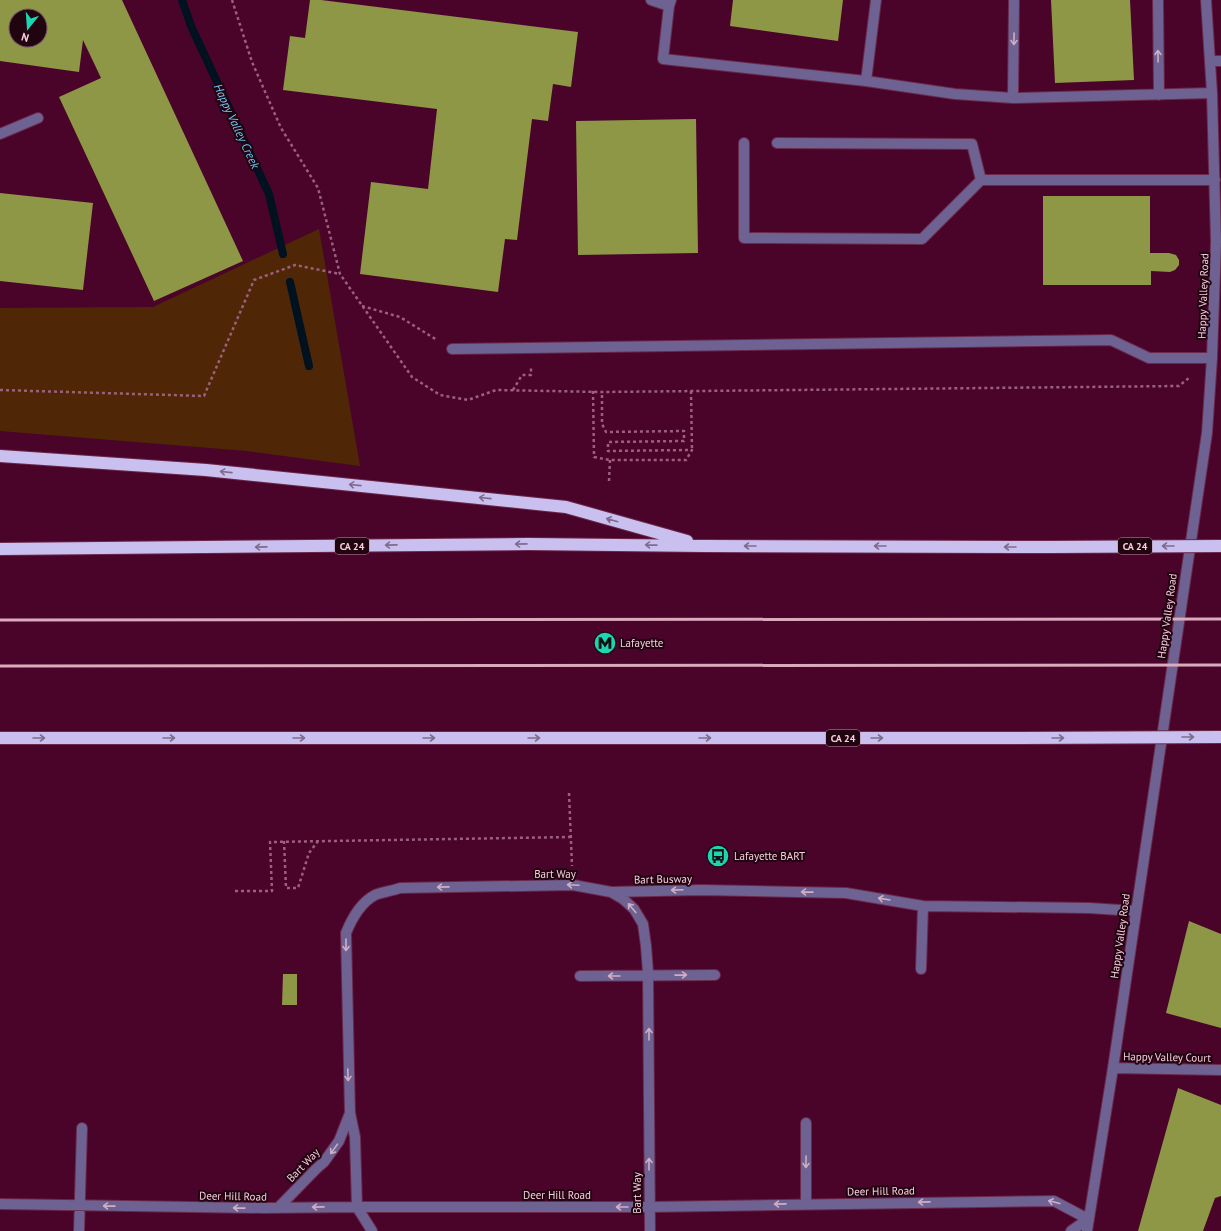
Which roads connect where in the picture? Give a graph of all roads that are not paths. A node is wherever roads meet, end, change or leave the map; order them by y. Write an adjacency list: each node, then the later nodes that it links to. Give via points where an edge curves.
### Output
1 (651, 0): 6 (street)
2 (876, 0): 9 (street)
3 (1014, 0): 12 (street, one-way to 12)
4 (1158, 0): 11 (street, one-way to 4)
5 (1206, 0): 7 (street, Happy Valley Road)
6 (670, 3): 9 (street, via 663,59)
7 (1210, 61): 8 (street); 10 (street, Happy Valley Road)
8 (1221, 61)
9 (866, 81): 12 (street, via 955,94)
10 (1212, 93): 11 (street); 13 (street, Happy Valley Road)
11 (1159, 95): 12 (street)
12 (1013, 98)
13 (1217, 116): 19 (street, Happy Valley Road)
14 (38, 118): 15 (street)
15 (0, 134)
16 (744, 143): 18 (street, via 744,238 922,239)
17 (777, 143): 18 (street, via 972,144)
18 (981, 180): 19 (street)
19 (1214, 180): 21 (street, Happy Valley Road, via 1216,242)
20 (452, 349): 21 (street, via 1111,340 1149,358)
21 (1212, 358): 30 (street, Happy Valley Road, via 1207,433)
22 (0, 456): 23 (highway, one-way to 22, via 566,507 206,470)
23 (704, 546): 24 (highway, CA 24, one-way to 23, bridge); 25 (highway, CA 24, one-way to 25, via 529,544)
24 (1221, 546)
25 (0, 549)
26 (1221, 737): 27 (highway, CA 24, one-way to 26, bridge)
27 (0, 738)
28 (611, 892): 29 (street, Bart Busway, one-way to 28, via 846,893 716,890); 34 (street, Bart Way, one-way to 28, via 642,924 634,908); 37 (street, Bart Way, one-way to 37, via 573,885 400,888 376,895 364,903 346,933)
29 (923, 906): 30 (street, Bart Busway); 31 (street)
30 (1136, 911): 35 (street, Happy Valley Road)
31 (921, 970)
32 (715, 975): 34 (street, one-way to 32)
33 (580, 976): 34 (street, one-way to 33)
34 (648, 976): 44 (street, Bart Way, one-way to 34)
35 (1113, 1068): 36 (street, Happy Valley Court); 46 (street, Happy Valley Road)
36 (1221, 1070)
37 (350, 1113): 43 (street, Bart Way, via 355,1137); 45 (street, Bart Way, one-way to 45, via 339,1141 324,1162)
38 (806, 1123): 41 (street, one-way to 41)
39 (82, 1128): 42 (street)
40 (0, 1204): 42 (street, Deer Hill Road)
41 (806, 1204): 44 (street, Deer Hill Road, one-way to 44); 46 (street, Deer Hill Road, one-way to 41, via 1054,1201)
42 (80, 1205): 45 (street, Deer Hill Road, one-way to 42); 47 (street)
43 (358, 1207): 44 (street, Deer Hill Road, one-way to 43); 45 (street, Deer Hill Road, one-way to 45); 48 (street)
44 (649, 1207): 49 (street, Bart Way)
45 (278, 1208)
46 (1088, 1220): 50 (street); 51 (street, Happy Valley Road)
47 (79, 1231)
48 (372, 1231)
49 (650, 1231)
50 (1071, 1231)
51 (1086, 1231)

